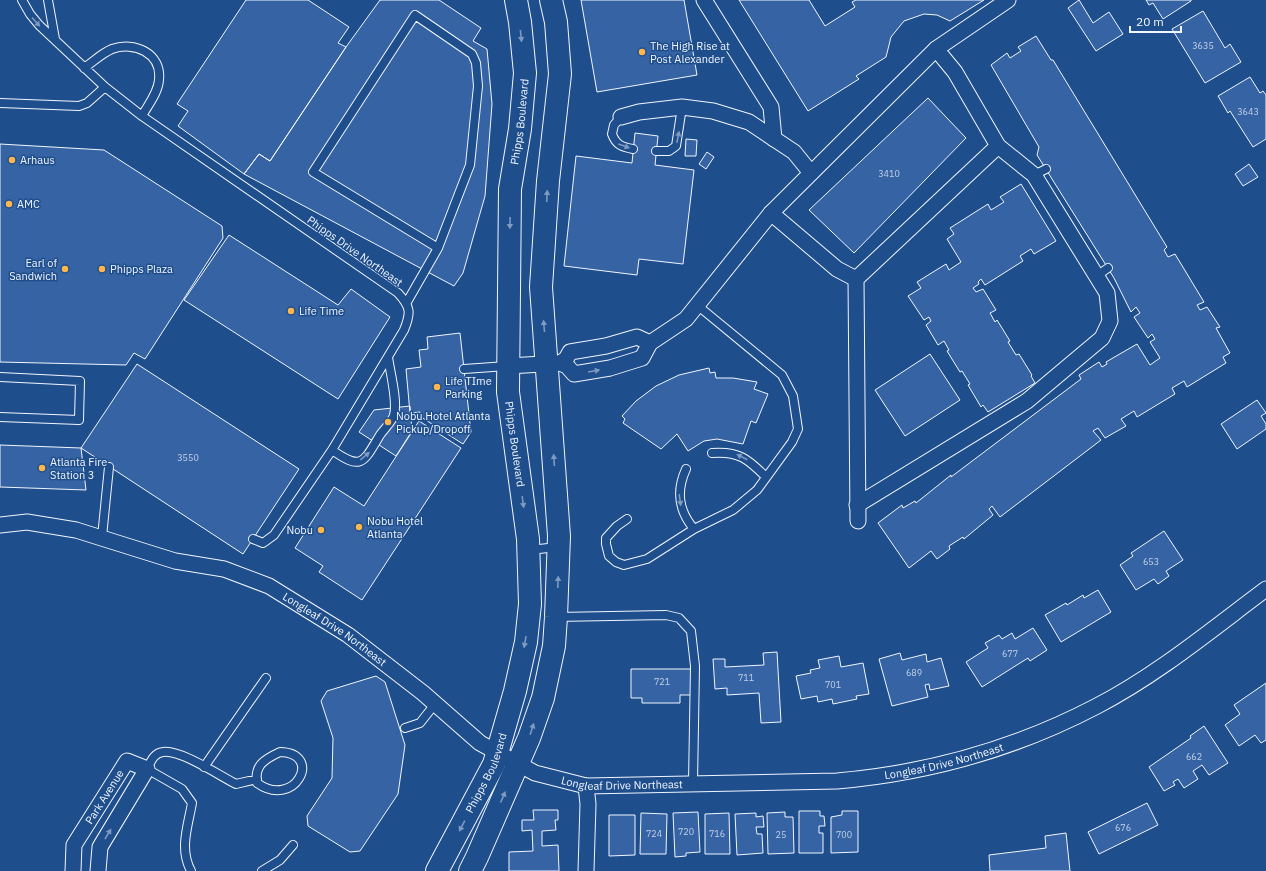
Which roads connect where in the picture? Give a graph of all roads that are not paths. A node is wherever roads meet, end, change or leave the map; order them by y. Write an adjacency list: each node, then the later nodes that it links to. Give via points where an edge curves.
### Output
1 (22, 0): 7 (lane, Phipps Drive Northeast, one-way to 7, via 30,14)
2 (48, 0): 7 (lane)
3 (516, 0): 28 (main road, Phipps Boulevard, one-way to 28, via 525,73 520,129 510,189)
4 (551, 0): 27 (main road, one-way to 4, via 541,287 548,181 560,74 556,22)
5 (704, 0): 15 (street, via 772,107)
6 (1008, 0): 8 (street)
7 (55, 39): 9 (lane, Phipps Drive Northeast)
8 (936, 49): 16 (street, via 955,72); 19 (street)
9 (84, 68): 10 (lane, Phipps Drive Northeast); 13 (lane, via 111,49 124,46 138,47 150,55 157,66 159,80 154,96)
10 (105, 87): 11 (lane, via 91,100 79,106); 13 (lane, Phipps Drive Northeast)
11 (0, 103)
12 (682, 108): 14 (street, via 639,112); 15 (street, via 713,111 749,122); 18 (lane, one-way to 12, via 669,151 676,146)
13 (142, 116): 23 (lane, Phipps Drive Northeast, via 398,293)
14 (621, 117): 17 (lane, one-way to 17, via 614,125 612,134 615,142)
15 (774, 139): 19 (street, via 794,152)
16 (998, 146): 22 (street); 39 (street, via 1040,172 1103,272 1110,321 1102,338 1027,401)
17 (634, 149)
18 (656, 151)
19 (811, 173): 20 (street)
20 (771, 213): 22 (street, via 837,269); 24 (street)
21 (438, 248): 21 (lane, via 470,165 478,86 476,63 472,54 415,15 313,172); 23 (lane)
22 (856, 279): 39 (street)
23 (407, 302): 26 (lane, Phipps Drive Northeast, via 408,319)
24 (697, 305): 25 (street, via 686,319); 38 (lane, via 782,375 793,396 798,429 792,442)
25 (650, 343): 27 (street, via 637,337 606,346 570,352 566,359); 27 (street, one-way to 25, via 567,366 574,374 610,368 642,358)
26 (388, 357): 31 (lane, Phipps Drive Northeast); 32 (lane)
27 (554, 364): 28 (street); 46 (main road, one-way to 27)
28 (508, 366): 29 (lane); 47 (main road, Phipps Boulevard, one-way to 47, via 509,403)
29 (464, 369)
30 (0, 377): 33 (lane, via 80,381 79,420)
31 (371, 385): 32 (lane, via 385,378); 34 (lane, Phipps Drive Northeast)
32 (392, 385): 34 (lane, one-way to 32, via 349,461 358,462 369,455 394,416)
33 (0, 417)
34 (332, 450): 45 (lane, Phipps Drive Northeast, via 274,536 263,543)
35 (712, 452): 38 (lane, one-way to 35, via 742,456)
36 (109, 467): 44 (lane)
37 (686, 469): 43 (lane, one-way to 43, via 680,482 679,497 682,512)
38 (766, 477): 43 (lane, via 757,490 733,510)
39 (857, 504): 41 (street)
40 (627, 519): 43 (lane, via 606,538 609,556 624,565 647,559)
41 (858, 521)
42 (0, 525): 44 (street, Longleaf Drive Northeast, via 27,522)
43 (694, 529)
44 (102, 537): 51 (street, Longleaf Drive Northeast, via 175,561 224,569 269,586 348,635)
45 (253, 539)
46 (559, 546): 47 (lane); 49 (main road, one-way to 46)
47 (529, 550): 53 (main road, Phipps Boulevard, one-way to 53, via 530,604 526,642)
48 (1266, 589): 58 (street, Longleaf Drive Northeast, via 1156,670 1098,706 996,751 918,771 868,778 836,781)
49 (556, 617): 54 (main road, one-way to 49, via 543,698 554,646); 58 (lane, via 666,615 680,618 691,630 695,666)
50 (266, 678): 55 (lane)
51 (435, 704): 52 (lane, via 420,723); 53 (street, Longleaf Drive Northeast, via 473,737)
52 (405, 728)
53 (498, 754): 54 (street, Longleaf Drive Northeast); 65 (main road, Phipps Boulevard, one-way to 65)
54 (518, 765): 59 (street, Longleaf Drive Northeast, via 535,773); 66 (main road, one-way to 54)
55 (204, 766): 56 (lane, via 182,755 163,752 153,757); 57 (lane, via 236,784)
56 (147, 769): 61 (street, Park Avenue, via 127,761 74,845); 62 (street, Park Avenue, one-way to 56, via 100,847); 63 (lane, via 182,789 192,803 184,838)
57 (257, 780): 57 (lane, via 266,789 287,789 302,775 302,765 298,757 289,752 280,752 260,763 256,772)
58 (693, 783): 59 (street, Longleaf Drive Northeast)
59 (586, 786): 67 (street)
60 (293, 845): 64 (lane, via 280,860)
61 (73, 871)
62 (98, 871)
63 (191, 871)
64 (262, 871)
65 (437, 871)
66 (470, 871)
67 (586, 871)

